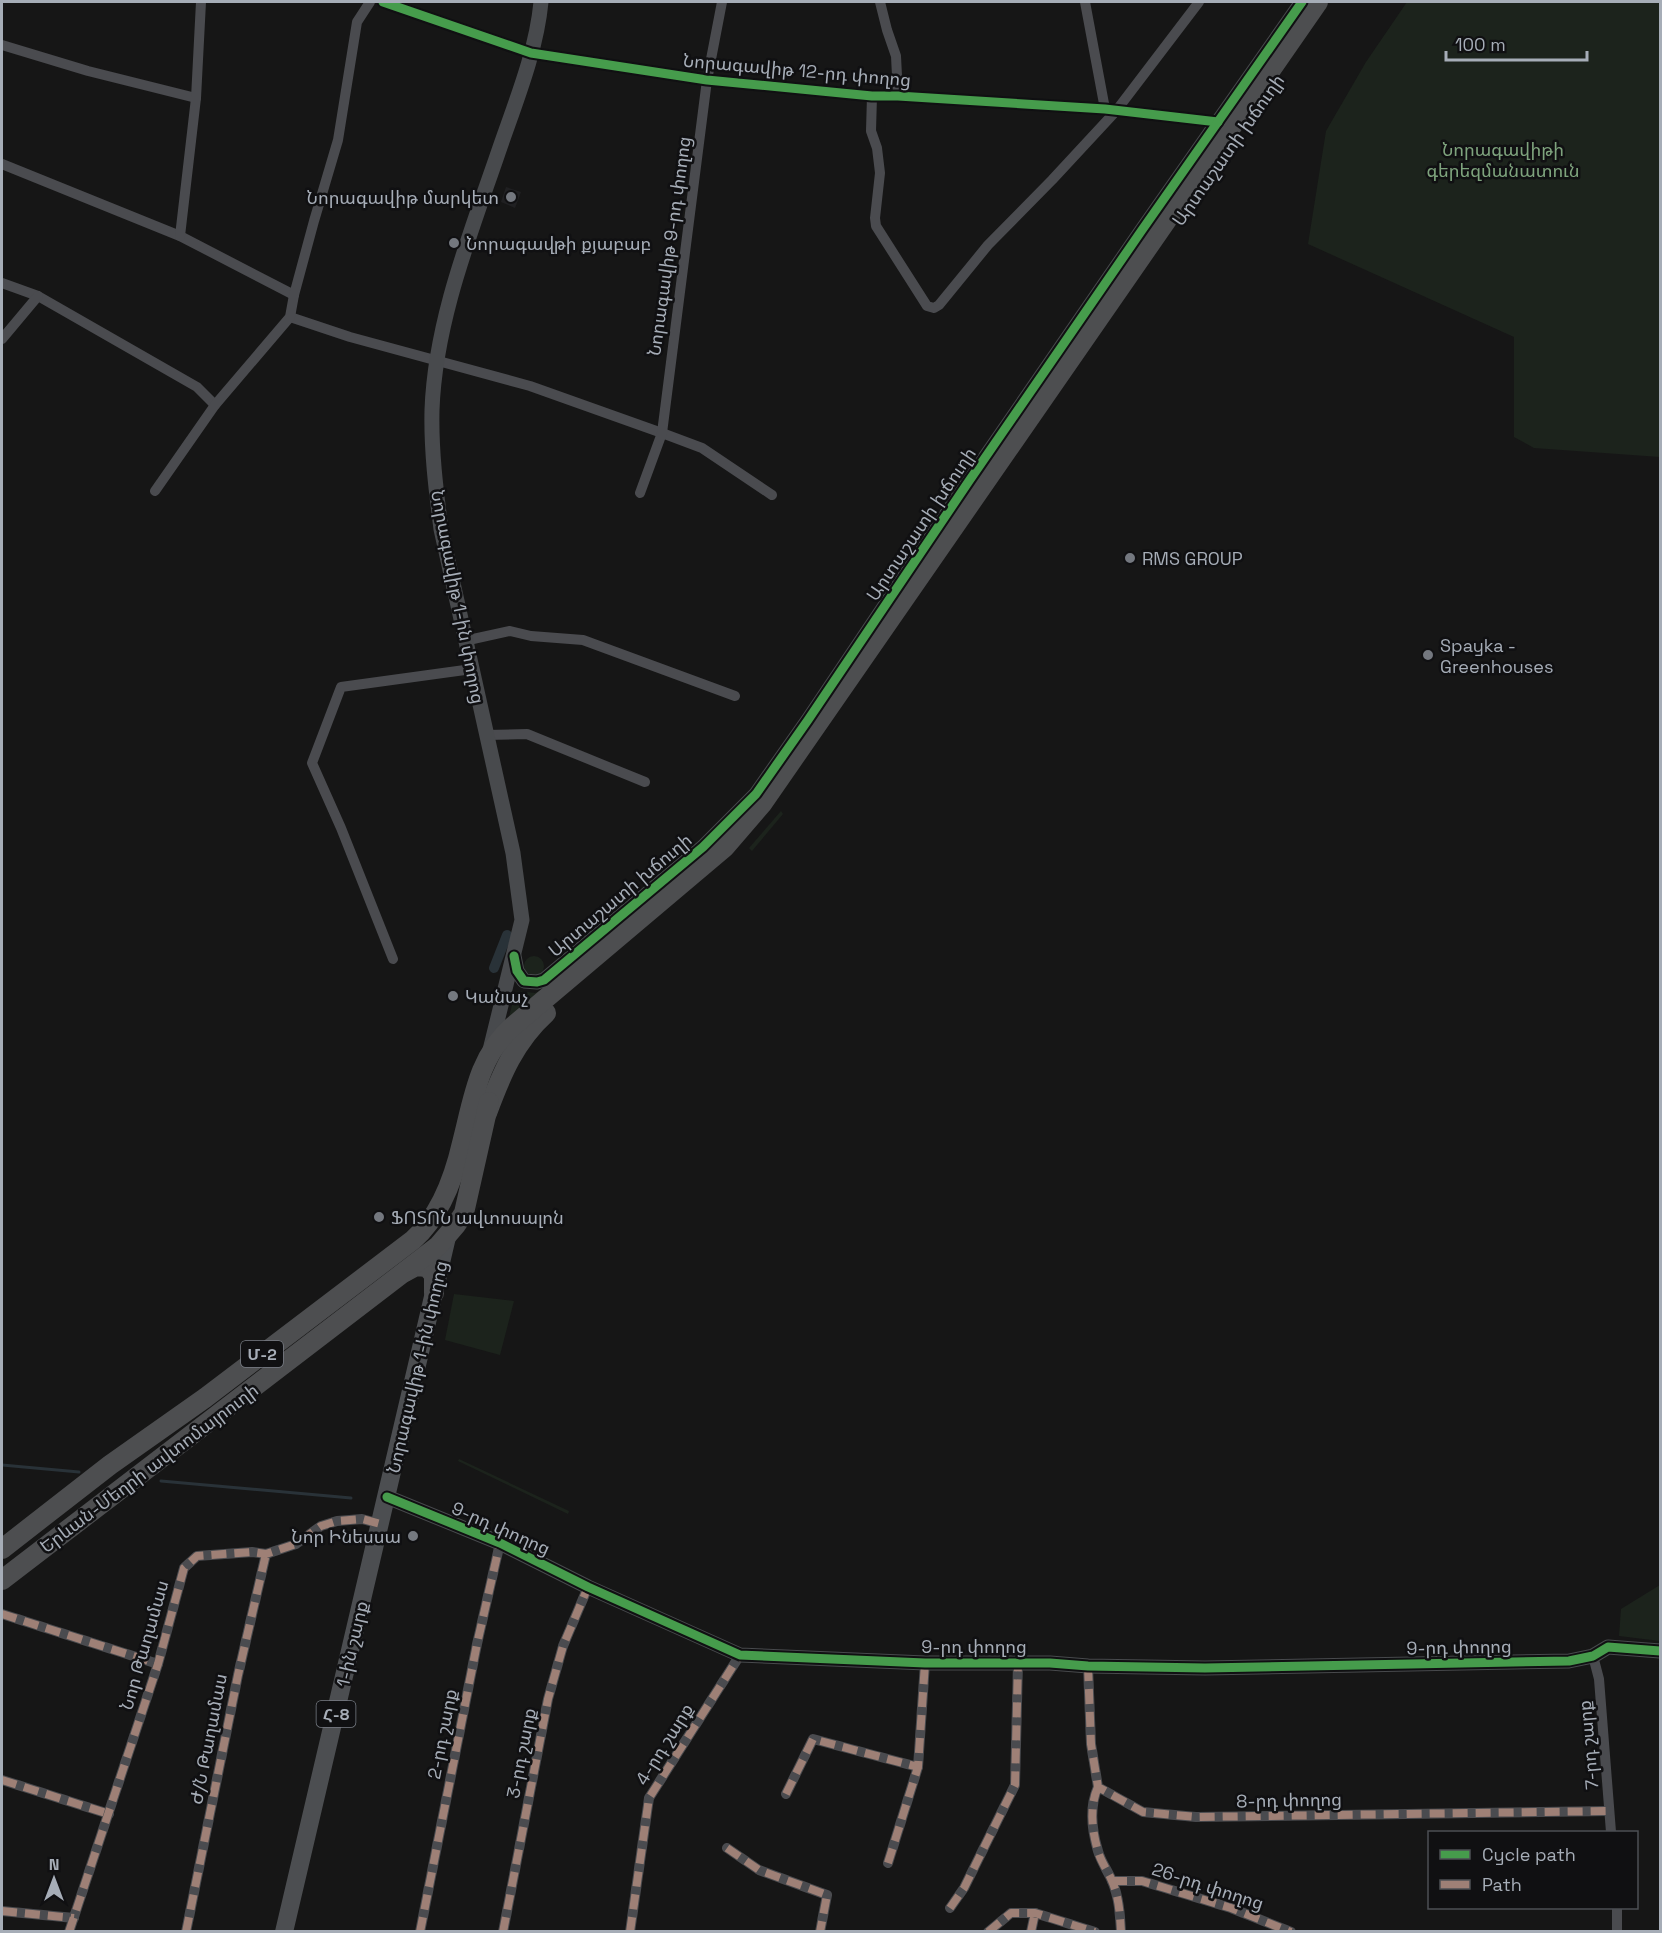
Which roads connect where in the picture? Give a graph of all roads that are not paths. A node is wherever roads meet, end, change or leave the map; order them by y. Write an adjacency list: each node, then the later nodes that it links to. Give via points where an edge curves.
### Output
1 (201, 2): 17 (street)
2 (370, 2): 23 (street, via 357,22 338,140)
3 (383, 2): 13 (street, Նորագավիթ 12-րդ փողոց)
4 (541, 2): 13 (street, Նորագավիթ 1-ին փողոց)
5 (722, 2): 14 (street, Նորագավիթ 9-րդ փողոց)
6 (880, 2): 16 (street, via 896,56)
7 (1085, 2): 18 (street)
8 (1199, 2): 18 (street)
9 (1302, 2): 19 (street, Արտաշատի խճուղի)
10 (1318, 2): 40 (highway, Արտաշատի խճուղի / Մ-2, via 762,804 725,847 512,1027)
11 (1331, 2): 41 (highway, Արտաշատի խճուղի / Մ-2, via 770,815 725,864 531,1027 510,1057)
12 (2, 45): 17 (street)
13 (531, 53): 14 (street, Նորագավիթ 12-րդ փողոց); 27 (street, Նորագավիթ 1-ին փողոց, via 457,274)
14 (707, 80): 15 (street, Նորագավիթ 12-րդ փողոց); 29 (street, Նորագավիթ 9-րդ փողոց)
15 (872, 96): 16 (street, Նորագավիթ 12-րդ փողոց); 18 (street, via 871,131 880,173 876,226 927,306 934,308 1052,180)
16 (898, 96): 18 (street, Նորագավիթ 12-րդ փողոց)
17 (196, 98): 21 (street)
18 (1110, 110): 19 (street, Նորագավիթ 12-րդ փողոց)
19 (1218, 122): 38 (street, Արտաշատի խճուղի, via 756,794 703,847 544,980 524,981)
20 (2, 164): 21 (street)
21 (180, 236): 23 (street)
22 (2, 283): 24 (street)
23 (294, 295): 25 (street)
24 (38, 296): 26 (street); 28 (street, via 197,387)
25 (290, 317): 27 (street); 28 (street)
26 (2, 339)
27 (438, 362): 29 (street, via 530,386); 33 (street, Նորագավիթ 1-ին փողոց, via 432,410 435,481)
28 (215, 405): 30 (street)
29 (662, 433): 31 (street, Նորագավիթ 9-րդ փողոց); 32 (street, via 702,448)
30 (155, 491)
31 (640, 493)
32 (772, 495)
33 (464, 641): 34 (street, Նորագավիթ 1-ին փողոց); 35 (street, via 510,631 583,640)
34 (472, 669): 36 (street, Նորագավիթ 1-ին փողոց); 39 (street, via 341,687 312,763)
35 (735, 696)
36 (486, 735): 37 (street, via 527,734); 38 (street, Նորագավիթ 1-ին փողոց, via 513,853 522,920)
37 (645, 782)
38 (514, 956): 40 (street, Նորագավիթ 1-ին փողոց)
39 (393, 959)
40 (488, 1055): 41 (highway, Մ-2, via 492,1073); 42 (highway, Երևան-Մեղրի ավտոմայրուղի / Մ-2)
41 (487, 1113): 43 (highway, Երևան-Մեղրի ավտոմայրուղի / Մ-2, via 464,1213)
42 (461, 1147): 43 (highway, Մ-2); 49 (highway, Երևան-Մեղրի ավտոմայրուղի / Մ-2, via 437,1210 424,1231)
43 (447, 1237): 44 (highway, Երևան-Մեղրի ավտոմայրուղի / Մ-2); 45 (main road, Նորագավիթ 1-ին փողոց / Հ-8)
44 (403, 1274): 45 (highway, via 416,1266 427,1267 434,1275); 51 (highway, Երևան-Մեղրի ավտոմայրուղի / Մ-2)
45 (434, 1293): 46 (main road, Նորագավիթ 1-ին փողոց / Հ-8)
46 (387, 1497): 47 (main road, 1-ին շարք / Հ-8); 48 (street, 9-րդ փողոց)
47 (381, 1524): 50 (street, Նոր Թաղամաս, via 362,1519 337,1521 321,1526 296,1544); 78 (main road, 1-ին շարք / Հ-8)
48 (500, 1543): 52 (street, 9-րդ փողոց); 79 (street, 2-րդ շարք)
49 (2, 1549)
50 (266, 1554): 59 (street, Նոր Թաղամաս, via 197,1556 184,1568); 77 (street, Ժ/Ն Թաղամաս)
51 (2, 1580)
52 (588, 1587): 55 (street, 9-րդ փողոց); 80 (street, 3-րդ շարք, via 563,1646 548,1699)
53 (2, 1614): 59 (street)
54 (1660, 1651): 56 (street, 9-րդ փողոց, via 1608,1647)
55 (740, 1655): 57 (street, 9-րդ փողոց); 81 (street, 4-րդ շարք, via 649,1798)
56 (1593, 1656): 60 (street, 9-րդ փողոց, via 1569,1662); 65 (street, 7-րդ շարք, via 1599,1679)
57 (925, 1663): 58 (street, 9-րդ փողոց); 61 (street)
58 (1018, 1663): 60 (street, 9-րդ փողոց); 71 (street, via 1015,1785 964,1888)
59 (158, 1664): 66 (street, Նոր Թաղամաս)
60 (1088, 1666): 63 (street, via 1091,1744)
61 (918, 1767): 64 (street, via 813,1739); 69 (street)
62 (2, 1780): 66 (street)
63 (1098, 1787): 65 (street, 8-րդ փողոց, via 1143,1812 1196,1817); 70 (street, via 1092,1800 1092,1815 1098,1852)
64 (786, 1794)
65 (1609, 1811): 67 (street, 7-րդ շարք)
66 (109, 1814): 75 (street, Նոր Թաղամաս)
67 (1611, 1831)
68 (727, 1848): 82 (street, via 759,1870 827,1894)
69 (888, 1863)
70 (1112, 1881): 86 (street, via 1120,1909); 87 (street, 26-րդ փողոց, via 1142,1881 1232,1908)
71 (950, 1908)
72 (1617, 1909): 88 (street)
73 (2, 1911): 75 (street)
74 (1035, 1913): 83 (street, via 1011,1913); 84 (street); 85 (street)
75 (74, 1918): 76 (street, Նոր Թաղամաս)
76 (69, 1932)
77 (186, 1932)
78 (284, 1932)
79 (420, 1932)
80 (503, 1932)
81 (630, 1932)
82 (820, 1932)
83 (988, 1932)
84 (1031, 1932)
85 (1095, 1932)
86 (1121, 1932)
87 (1291, 1932)
88 (1617, 1932)

